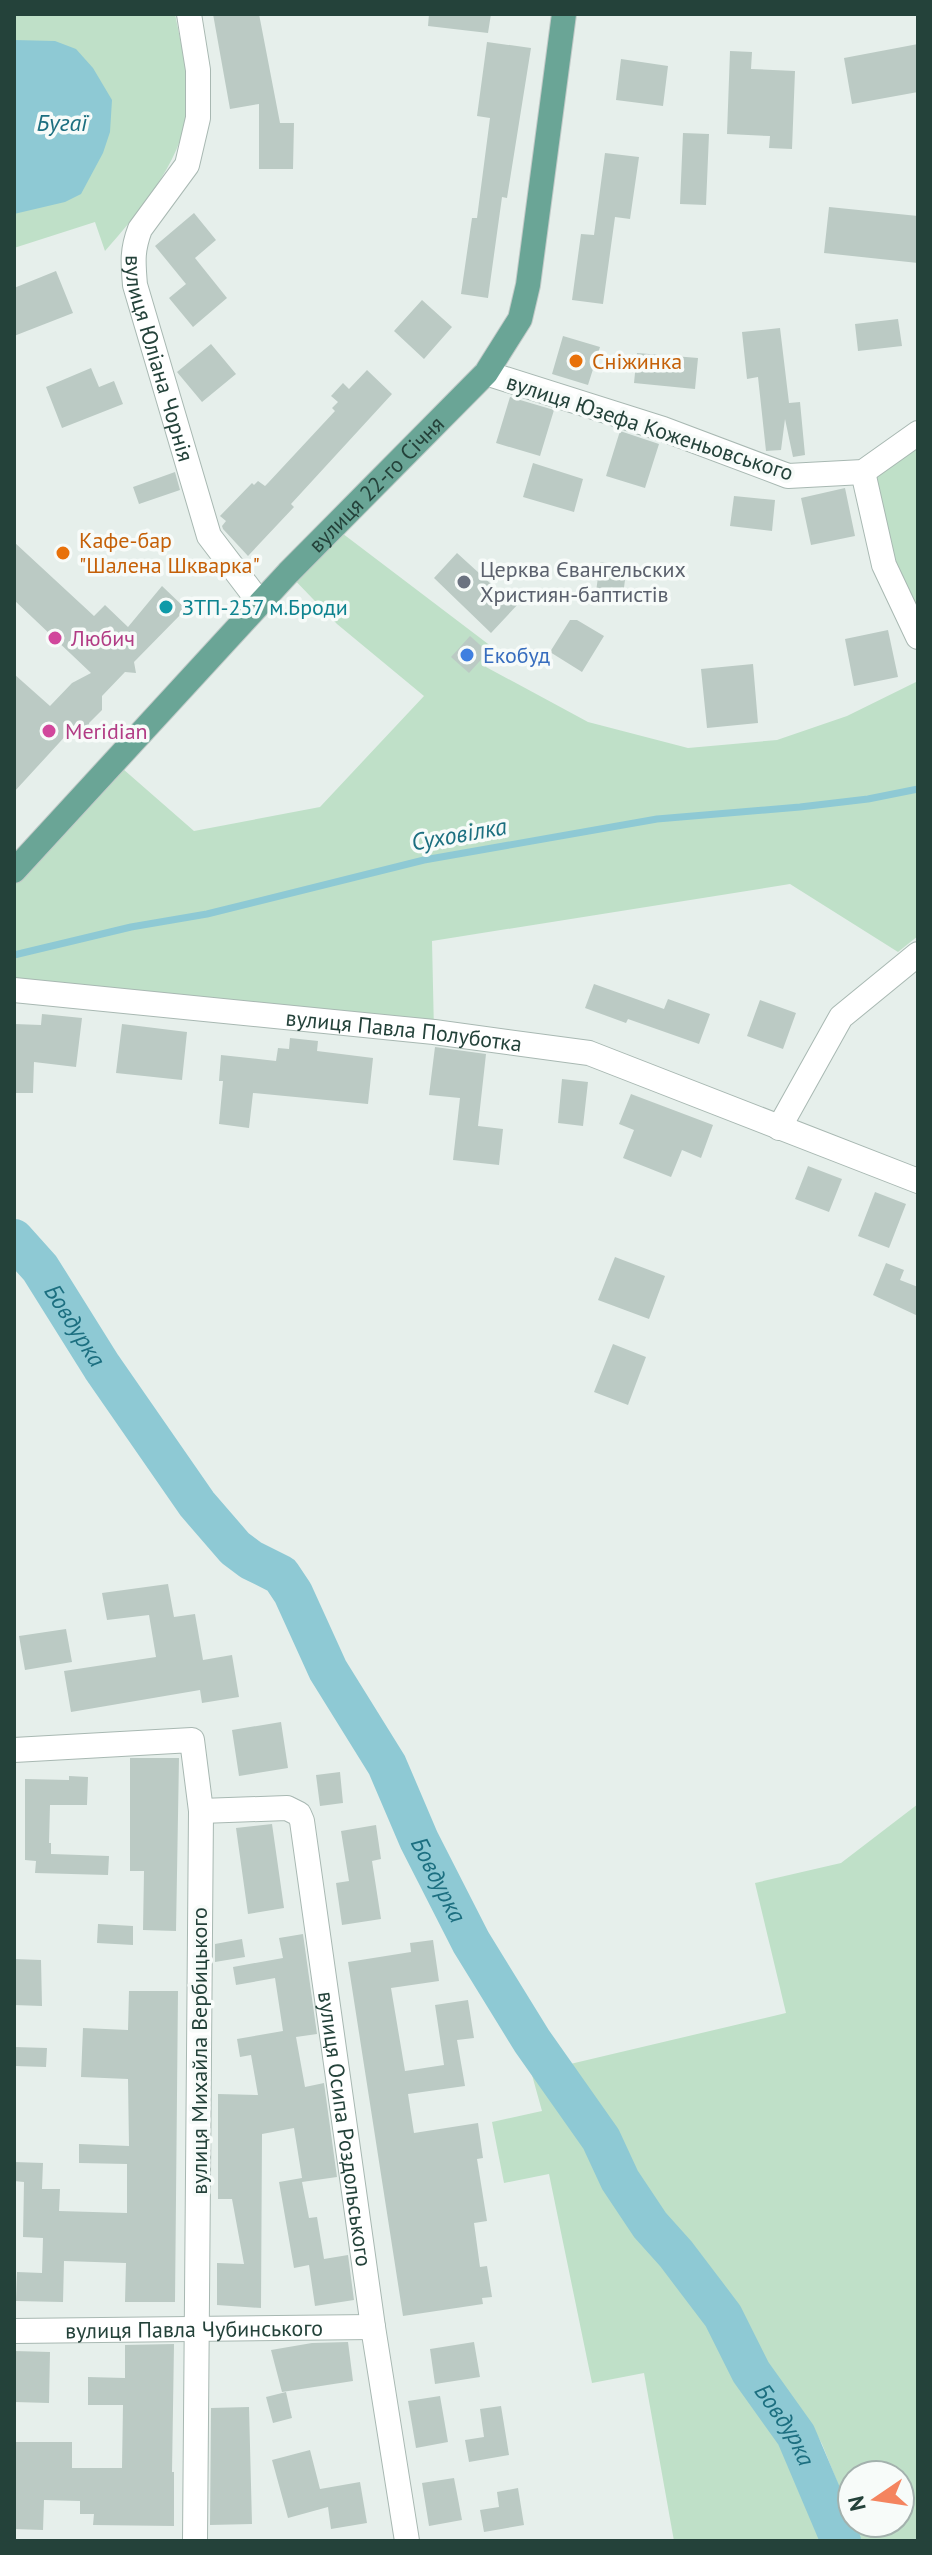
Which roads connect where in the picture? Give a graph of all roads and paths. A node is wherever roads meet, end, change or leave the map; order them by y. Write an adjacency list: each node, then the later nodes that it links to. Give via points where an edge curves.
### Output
1 (189, 14): 6 (street, вулиця Юліана Чорнія, via 198,70 198,118 187,165 140,229 132,249 135,285 209,536)
2 (564, 14): 3 (main road, вулиця 22-го Січня, via 525,296 520,319)
3 (486, 373): 5 (street, вулиця Юзефа Коженьовського, via 663,429 788,476); 6 (main road, вулиця 22-го Січня)
4 (918, 433): 5 (street)
5 (863, 472): 7 (street, via 884,565)
6 (260, 603): 8 (main road, вулиця 22-го Січня)
7 (918, 637)
8 (14, 871)
9 (918, 954): 11 (street, via 841,1017)
10 (14, 990): 11 (street, вулиця Павла Полуботка, via 589,1053)
11 (779, 1128): 12 (street, вулиця Павла Полуботка)
12 (918, 1181)
13 (14, 1750): 14 (street, вулиця Михайла Вербицького, via 192,1740)
14 (201, 1811): 15 (street, вулиця Осипа Роздольського, via 287,1808 302,1821); 17 (street, вулиця Михайла Вербицького)
15 (373, 2327): 17 (street, вулиця Павла Чубинського); 19 (street, вулиця Осипа Роздольського)
16 (14, 2331): 17 (street, вулиця Павла Чубинського)
17 (196, 2331): 18 (street, вулиця Михайла Вербицького)
18 (195, 2541)
19 (407, 2541)

